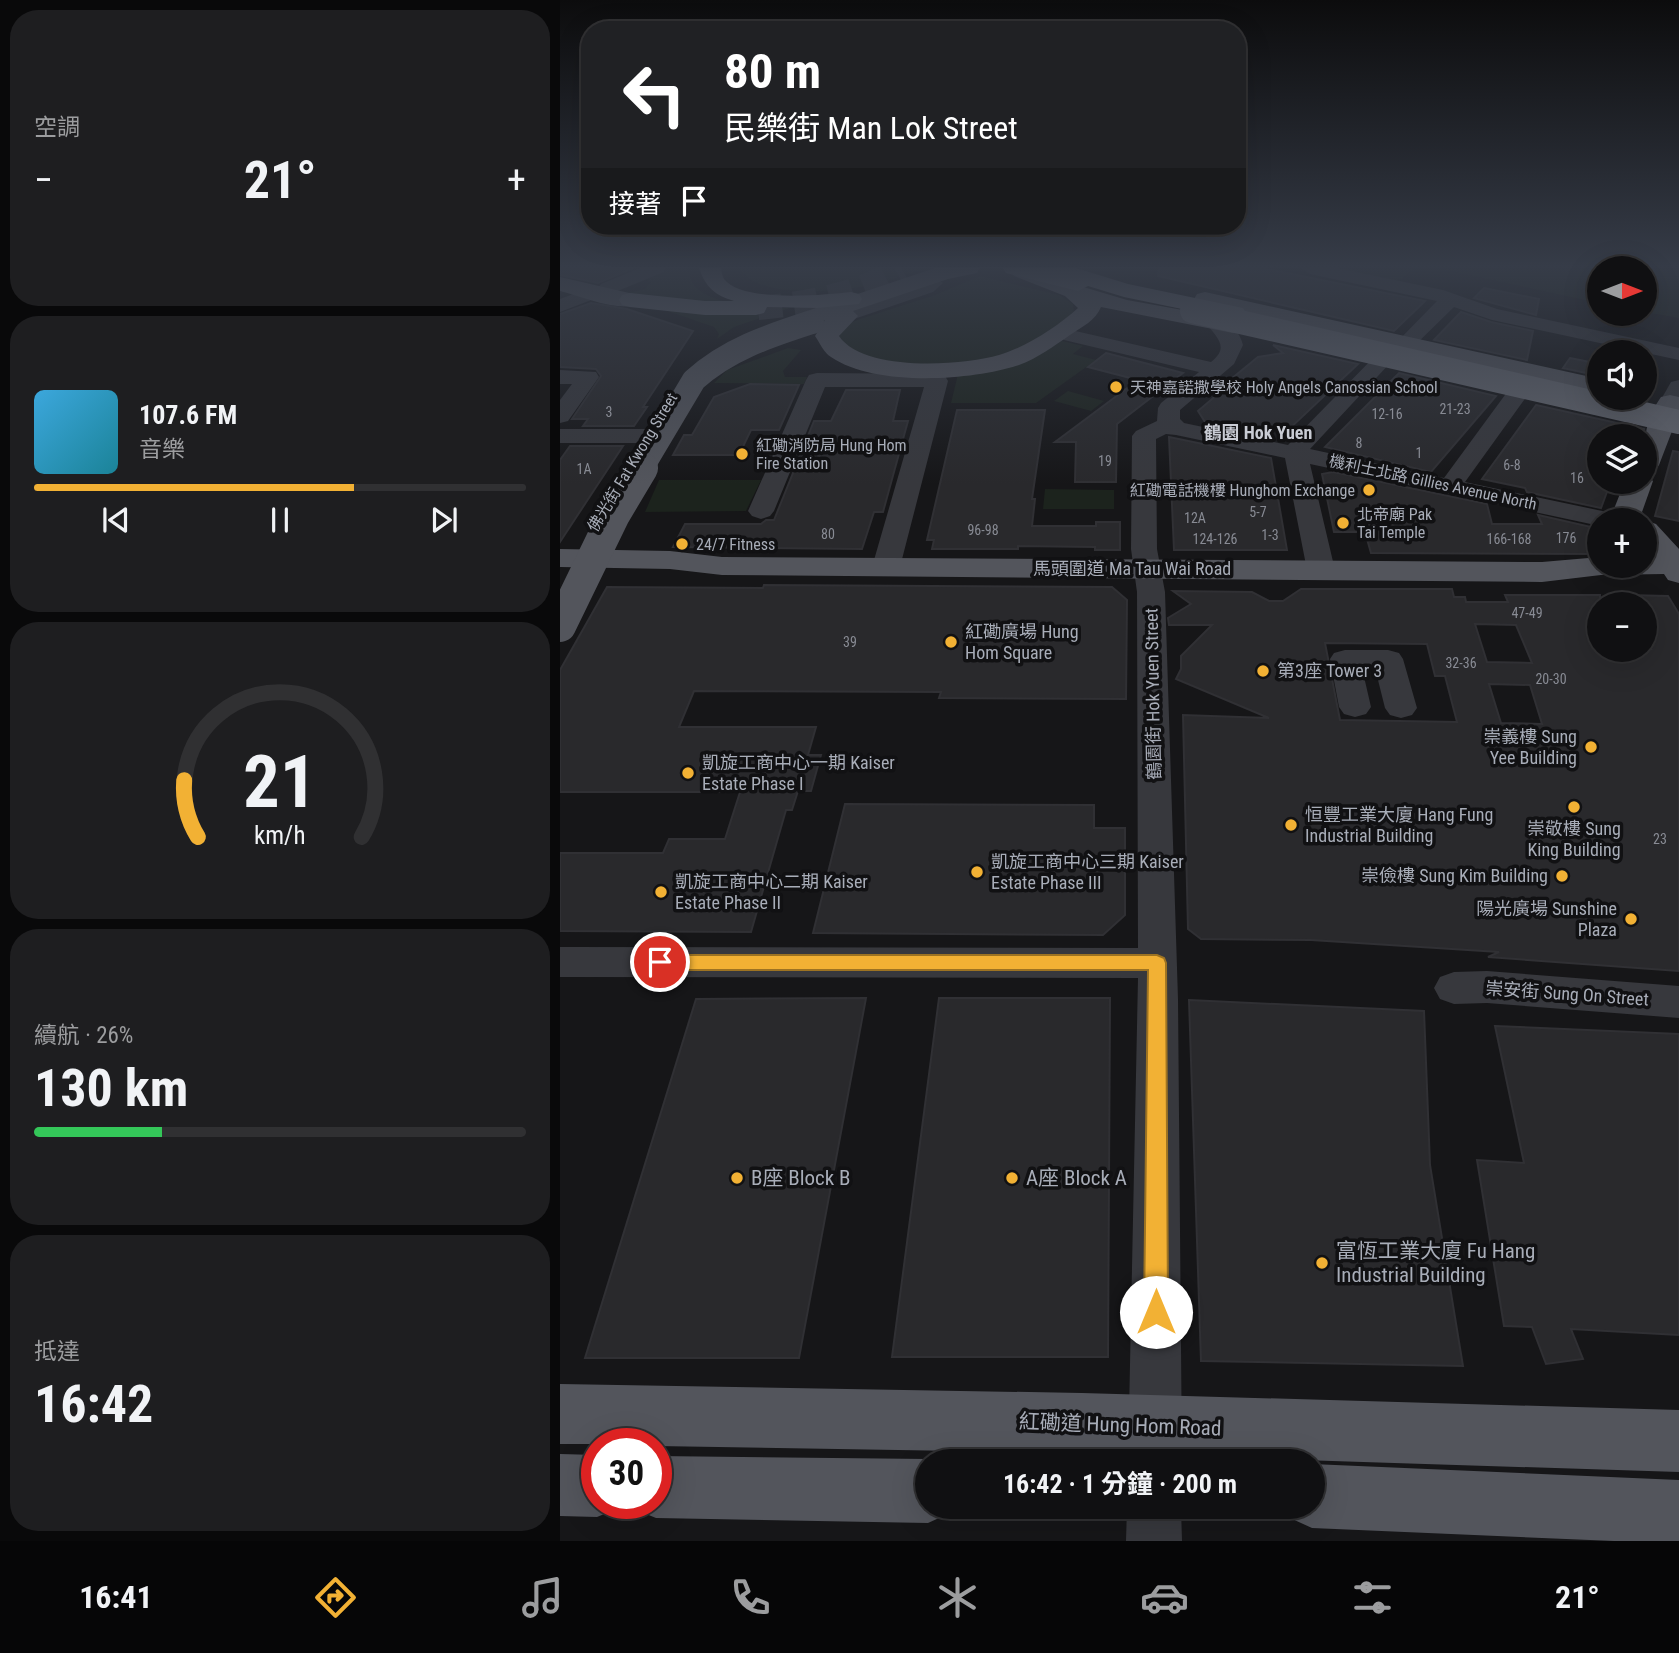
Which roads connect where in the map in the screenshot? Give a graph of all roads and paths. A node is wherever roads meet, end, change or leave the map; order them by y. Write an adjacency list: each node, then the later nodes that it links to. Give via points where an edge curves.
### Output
1 (735, 340): 31 (street, 佛光街 Fat Kwong Street, via 715,349 681,379)
2 (746, 340): 44 (main road, bridge, via 700,364 685,379 596,528)
3 (762, 340): 46 (main road, bridge, via 732,352 695,380 614,515)
4 (773, 340): 39 (street, 佛光街 Fat Kwong Street, via 724,364 703,382 644,483)
5 (829, 340): 6 (main road, via 834,349 851,359 892,368 966,368 1014,358)
6 (1044, 340)
7 (1090, 340): 15 (street)
8 (1232, 340): 20 (street, via 1227,360)
9 (1310, 340): 19 (main road)
10 (1332, 340): 27 (highway, bridge)
11 (1365, 340): 24 (highway)
12 (1384, 340): 16 (main road)
13 (1409, 340): 16 (street)
14 (1615, 340): 17 (street)
15 (1102, 343): 18 (street); 20 (street)
16 (1405, 344): 22 (main road)
17 (1679, 354)
18 (1081, 356)
19 (1384, 358): 23 (main road); 33 (street)
20 (1216, 370): 29 (street, via 1169,408 1167,421)
21 (560, 377): 28 (street, via 588,377)
22 (1587, 384)
23 (1521, 389): 27 (main road); 34 (street)
24 (1587, 390)
25 (1657, 403): 27 (main road)
26 (1657, 407): 27 (highway)
27 (1675, 411): 32 (main road)
28 (560, 416)
29 (1176, 428): 33 (street, 機利士北路 Gillies Avenue North); 41 (street, 鶴園街 Hok Yuen Street, via 1162,427 1144,436)
30 (560, 436): 31 (street)
31 (651, 436): 37 (street, 佛光街 Fat Kwong Street)
32 (1657, 443)
33 (1295, 451): 34 (street, 機利士北路 Gillies Avenue North); 42 (street)
34 (1450, 486): 36 (street, 機利士北路 Gillies Avenue North)
35 (761, 511): 40 (street, via 817,380 937,381)
36 (1587, 513)
37 (592, 528): 39 (main road)
38 (1657, 551): 43 (main road)
39 (577, 563): 40 (main road, 馬頭圍道 Ma Tau Wai Road, via 663,574 722,566); 45 (street, 佛光街 Fat Kwong Street)
40 (886, 567): 41 (main road, 馬頭圍道 Ma Tau Wai Road)
41 (1147, 569): 42 (main road, 馬頭圍道 Ma Tau Wai Road); 50 (street, 鶴園街 Hok Yuen Street)
42 (1321, 570): 43 (main road, 馬頭圍道 Ma Tau Wai Road, via 1542,572 1609,582)
43 (1678, 571)
44 (560, 602)
45 (560, 608)
46 (560, 626)
47 (1355, 707): 48 (street, via 1345,659 1388,659)
48 (1401, 708)
49 (560, 962): 50 (street)
50 (1157, 963): 55 (street, 鶴園街 Hok Yuen Street)
51 (1454, 988): 52 (street, 崇安街 Sung On Street)
52 (1679, 1002)
53 (560, 1414): 55 (main road, 紅磡道 Hung Hom Road)
54 (1679, 1441): 55 (main road, 紅磡道 Hung Hom Road)
55 (1155, 1443)
56 (560, 1485): 57 (main road)
57 (581, 1486)
58 (672, 1487): 59 (main road)
59 (915, 1492)
60 (1325, 1497): 61 (main road)
61 (1679, 1512)
62 (1154, 1519): 63 (street)
63 (1154, 1541)

